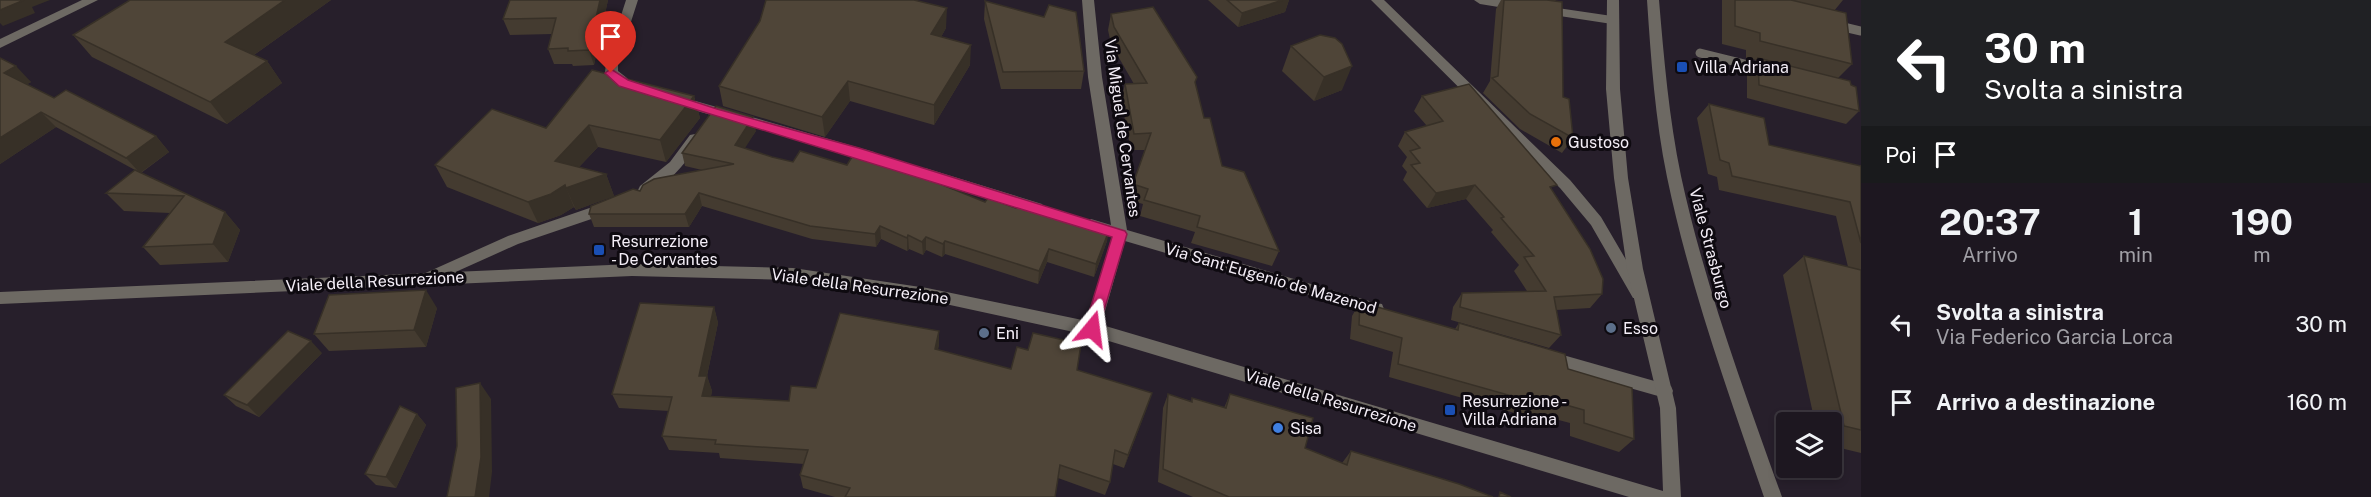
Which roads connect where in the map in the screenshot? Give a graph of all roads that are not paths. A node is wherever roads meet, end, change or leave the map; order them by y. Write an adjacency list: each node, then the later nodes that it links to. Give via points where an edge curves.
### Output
1 (92, 0): 11 (street)
2 (632, 0): 14 (street, via 611,73 623,83)
3 (1088, 0): 21 (street, Via Miguel de Cervantes, via 1095,77)
4 (1377, 0): 24 (street, via 1565,184 1608,241)
5 (1480, 0): 8 (street)
6 (1613, 0): 8 (street)
7 (1653, 0): 29 (street, Viale Strasburgo, via 1662,105 1674,174 1712,322)
8 (1612, 20): 24 (street, via 1621,178)
9 (1827, 22): 10 (lane)
10 (1861, 31)
11 (0, 44)
12 (1700, 53): 13 (lane)
13 (1781, 74)
14 (646, 90)
15 (669, 98): 16 (street)
16 (708, 121): 17 (street); 22 (street, via 675,166 650,188 513,240)
17 (893, 163)
18 (916, 170): 19 (street)
19 (1052, 213)
20 (1074, 220): 21 (street, Via Sant'Eugenio de Mazenod)
21 (1120, 234): 25 (street, Via Sant'Eugenio de Mazenod); 26 (street, Via Miguel de Cervantes)
22 (426, 279): 23 (street, Viale della Resurrezione); 26 (street, Viale della Resurrezione, via 632,270 793,274 927,294)
23 (0, 298)
24 (1644, 306): 28 (street)
25 (1389, 312)
26 (1092, 329): 30 (street, Viale della Resurrezione)
27 (1536, 354): 28 (street)
28 (1665, 391): 31 (street)
29 (1765, 475): 32 (street, Viale Strasburgo); 33 (street)
30 (1657, 497)
31 (1672, 497)
32 (1773, 497)
33 (1781, 497)

